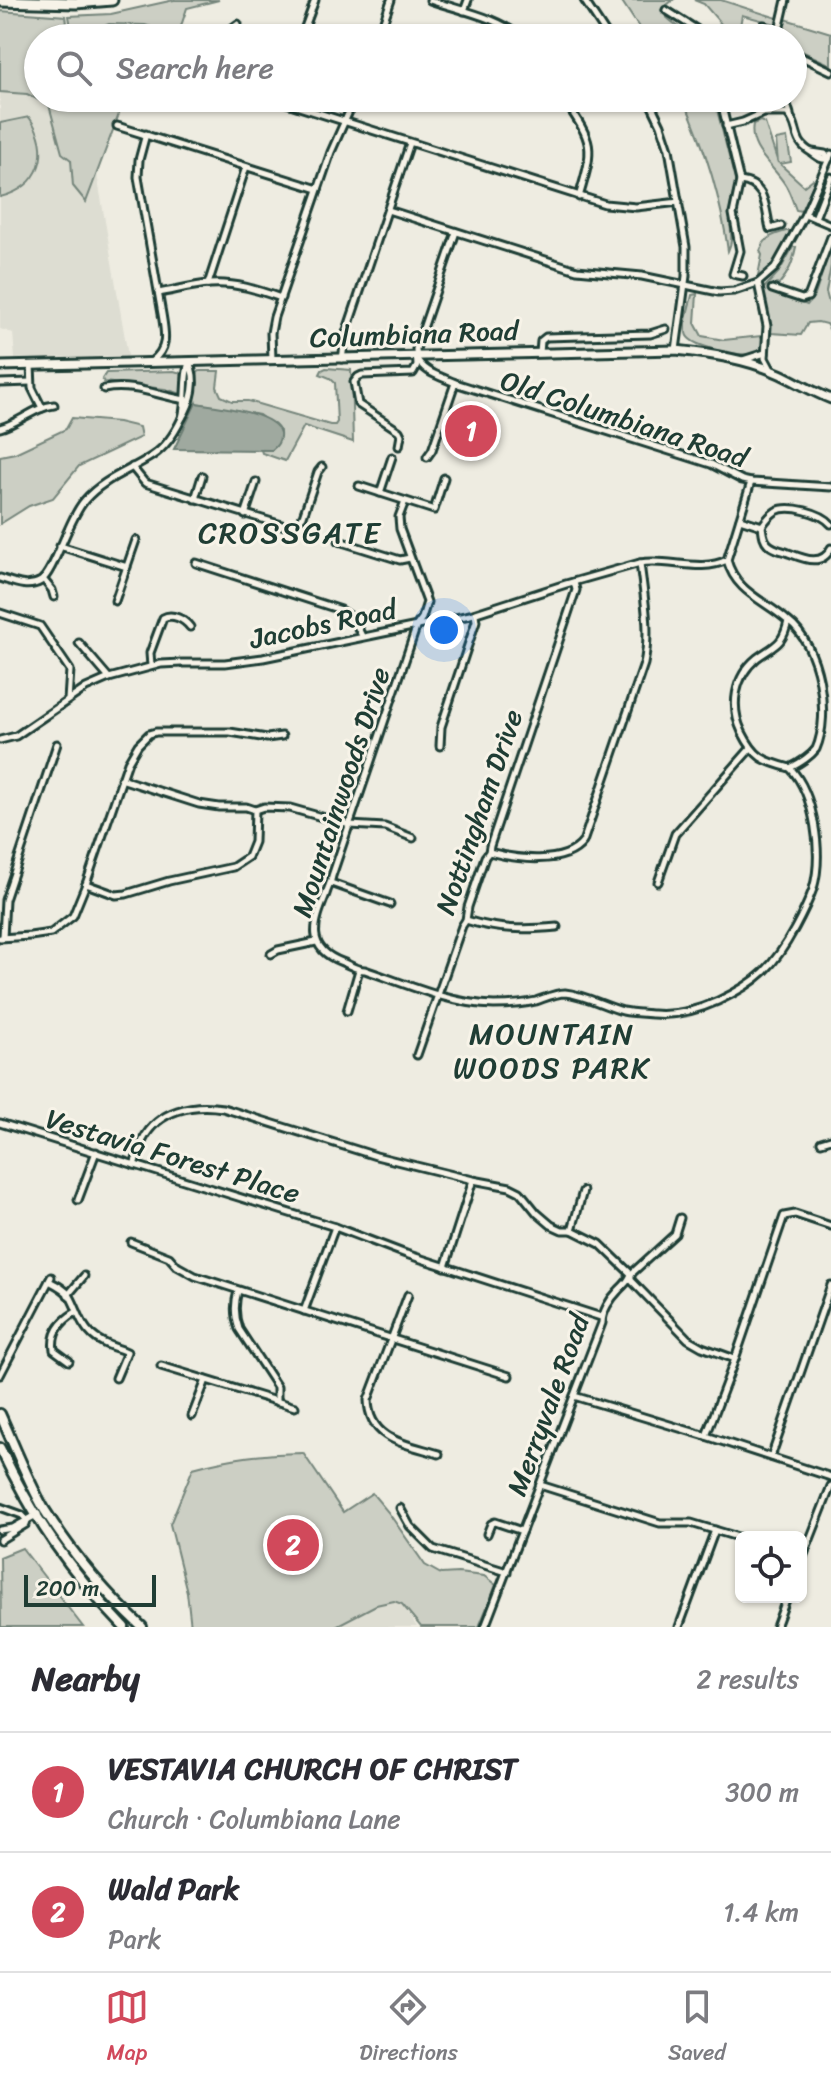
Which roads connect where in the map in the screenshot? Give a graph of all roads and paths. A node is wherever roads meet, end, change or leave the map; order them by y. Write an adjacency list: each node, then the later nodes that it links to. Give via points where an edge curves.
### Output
1 (112, 0): 8 (highway)
2 (315, 0): 11 (street)
3 (391, 0): 12 (street)
4 (430, 0): 10 (street)
5 (468, 0): 10 (street)
6 (584, 0): 14 (street)
7 (786, 0): 16 (street)
8 (0, 1)
9 (666, 10): 15 (street)
10 (464, 11): 13 (street)
11 (306, 24)
12 (383, 24)
13 (502, 24)
14 (600, 24)
15 (688, 24)
16 (780, 24)
17 (807, 60): 18 (street)
18 (831, 71)
19 (318, 112): 26 (street)
20 (349, 112): 26 (street)
21 (572, 112): 36 (street, via 589,142)
22 (655, 112): 37 (street, via 669,149)
23 (723, 112): 28 (street)
24 (789, 112): 25 (street)
25 (790, 115): 28 (street, via 767,113); 31 (street, via 800,144)
26 (345, 121): 30 (street); 35 (street)
27 (117, 126): 29 (street)
28 (726, 126): 34 (street)
29 (146, 134): 32 (street); 50 (street, via 138,177)
30 (410, 143): 36 (street); 38 (street)
31 (830, 157): 39 (street)
32 (246, 167): 35 (street); 47 (street)
33 (831, 177): 40 (street)
34 (740, 181): 42 (street, via 760,191 770,229); 45 (street, via 733,214 740,251 733,274)
35 (318, 189): 51 (street)
36 (579, 197): 37 (street, via 626,207)
37 (679, 202): 48 (street, via 687,256)
38 (388, 210): 43 (street); 58 (street)
39 (805, 214): 40 (street); 46 (street, via 775,268)
40 (815, 218): 41 (street)
41 (831, 225)
42 (781, 226)
43 (456, 232): 48 (street, via 577,270); 57 (street)
44 (831, 237): 49 (street, via 808,297)
45 (743, 276)
46 (758, 283): 48 (street, via 728,292); 56 (street, via 767,326)
47 (208, 284): 50 (street); 51 (street, via 241,285)
48 (685, 286): 53 (street)
49 (772, 289)
50 (159, 293): 54 (street)
51 (281, 298): 59 (street, via 272,327)
52 (666, 329): 55 (street, via 548,337 541,341)
53 (676, 350): 55 (main road, Columbiana Road); 60 (main road, Columbiana Road)
54 (167, 351): 61 (street); 63 (street)
55 (540, 353): 57 (main road, Columbiana Road)
56 (765, 353): 60 (street); 66 (street)
57 (416, 357): 58 (main road, Columbiana Road); 69 (street, Old Columbiana Road, via 420,366); 78 (street, via 413,373 362,375 354,382 358,404 399,431)
58 (342, 359): 59 (main road, Columbiana Road)
59 (272, 360): 62 (main road, Columbiana Road)
60 (740, 360): 66 (main road, Columbiana Road)
61 (179, 362): 62 (main road, Columbiana Road); 63 (main road, Columbiana Road)
62 (189, 362): 73 (street)
63 (150, 363): 64 (main road, Columbiana Road)
64 (31, 365): 65 (main road, Columbiana Road); 67 (street)
65 (0, 366)
66 (772, 371): 71 (main road, Columbiana Road)
67 (31, 382): 68 (street); 76 (street)
68 (0, 383)
69 (455, 383): 80 (street); 86 (street, Old Columbiana Road, via 711,464)
70 (104, 389): 73 (street, via 152,391)
71 (820, 395): 72 (main road, Columbiana Road); 75 (main road, Columbiana Road)
72 (831, 399)
73 (188, 400): 81 (street, via 174,434 154,455)
74 (54, 405): 76 (street)
75 (831, 406)
76 (42, 408): 77 (street)
77 (0, 428)
78 (399, 446)
79 (392, 457): 89 (street)
80 (427, 457)
81 (132, 467): 90 (street, via 145,483); 98 (street, via 86,498)
82 (322, 467): 92 (street, via 296,524 281,526)
83 (202, 476): 90 (street)
84 (444, 478): 91 (street, via 434,510)
85 (256, 482): 92 (street)
86 (751, 482): 88 (street, Old Columbiana Road); 93 (street)
87 (359, 486): 89 (street)
88 (831, 487)
89 (380, 493): 91 (street)
90 (195, 499): 92 (street)
91 (405, 501): 100 (street, Mountainwoods Drive, via 399,525)
92 (245, 515)
93 (740, 519): 95 (street); 101 (street)
94 (831, 524): 95 (street, via 787,507)
95 (762, 526): 99 (street, via 770,547 807,560 824,558)
96 (136, 540): 104 (street)
97 (339, 541): 100 (street, via 400,560)
98 (60, 546): 104 (street); 106 (street)
99 (831, 548)
100 (410, 558): 113 (street, Mountainwoods Drive, via 427,602)
101 (727, 560): 103 (street, Jacobs Road, via 710,565); 112 (street, via 745,590)
102 (196, 563): 115 (street, via 341,610 356,622)
103 (640, 563): 107 (street, Jacobs Road); 130 (street, via 648,646 583,842 570,854 552,858)
104 (127, 567): 109 (street)
105 (0, 578): 106 (street, via 24,585)
106 (43, 579): 108 (street)
107 (574, 582): 111 (street, Jacobs Road); 130 (street, Nottingham Drive, via 576,590)
108 (54, 597)
109 (115, 601)
110 (0, 613): 119 (street, via 40,626 70,670)
111 (475, 614): 113 (street, Jacobs Road); 123 (street)
112 (788, 621): 124 (street, via 782,640 752,663 736,690 737,722); 125 (street, via 816,657 825,706 817,747)
113 (417, 625): 115 (street, Jacobs Road); 128 (street, Mountainwoods Drive)
114 (190, 627): 117 (street, via 172,616 163,618 150,653)
115 (362, 636): 117 (street, Jacobs Road, via 238,662)
116 (79, 643): 118 (street)
117 (151, 666): 118 (street, Jacobs Road)
118 (109, 678): 119 (street, Jacobs Road)
119 (68, 701): 121 (street, Jacobs Road, via 16,736)
120 (282, 736): 126 (street, via 156,732 138,745)
121 (0, 740)
122 (57, 744): 137 (street, via 5,900)
123 (440, 746)
124 (750, 749): 125 (street); 131 (street, via 675,834)
125 (790, 768): 141 (street, Mountainwoods Drive, via 815,825 814,887 782,952 743,989 698,1009 657,1015 562,993 495,1005)
126 (121, 779): 127 (street, via 199,804); 133 (street)
127 (255, 810): 128 (street, via 290,808); 133 (street, via 254,842 248,857 233,867 126,894)
128 (350, 825): 129 (street, via 385,827); 132 (street, Mountainwoods Drive)
129 (413, 838)
130 (489, 852): 135 (street, Nottingham Drive)
131 (658, 882)
132 (331, 883): 134 (street); 138 (street, Mountainwoods Drive, via 318,916)
133 (86, 884): 137 (street, via 73,916 59,929)
134 (390, 904)
135 (466, 920): 136 (street, via 501,929); 141 (street, Nottingham Drive)
136 (557, 927)
137 (1, 937)
138 (316, 942): 139 (street); 140 (street, Mountainwoods Drive, via 329,957)
139 (271, 954)
140 (359, 970): 141 (street, Mountainwoods Drive); 142 (street)
141 (438, 994): 143 (street, Nottingham Drive)
142 (347, 1011)
143 (417, 1055)
144 (0, 1123): 147 (street, Vestavia Forest Place)
145 (831, 1139): 146 (street)
146 (821, 1142)
147 (96, 1152): 148 (street, Vestavia Forest Place); 151 (street)
148 (134, 1165): 149 (street, via 153,1126 175,1111 209,1106); 154 (street, Vestavia Forest Place)
149 (473, 1180): 155 (street, via 520,1192 551,1225); 157 (street)
150 (583, 1191): 155 (street)
151 (78, 1200)
152 (680, 1218): 158 (street, Merryvale Road, via 675,1234)
153 (831, 1226): 168 (street, via 795,1214 781,1222)
154 (335, 1227): 157 (street, Vestavia Forest Place); 164 (street)
155 (572, 1230): 158 (street, via 600,1244)
156 (131, 1242): 161 (street, via 169,1257 195,1276)
157 (445, 1267): 166 (street, Vestavia Forest Place)
158 (631, 1274): 166 (street, Merryvale Road); 168 (street, via 688,1339)
159 (84, 1276): 162 (street)
160 (831, 1285): 183 (street)
161 (238, 1291): 164 (street); 176 (street, via 235,1319 277,1387)
162 (68, 1295): 165 (street); 171 (street, via 50,1279)
163 (408, 1295): 167 (street)
164 (304, 1311): 167 (street)
165 (76, 1312): 169 (street, via 66,1318 52,1342); 173 (street, via 97,1339 127,1352)
166 (601, 1317): 175 (street, Merryvale Road)
167 (392, 1339): 172 (street); 182 (street, via 368,1400 372,1421 387,1438)
168 (735, 1359): 180 (street)
169 (69, 1361)
170 (161, 1366): 174 (street)
171 (0, 1375)
172 (509, 1376)
173 (116, 1378)
174 (206, 1380): 176 (street); 179 (street)
175 (574, 1396): 180 (street); 185 (street, Merryvale Road)
176 (277, 1402): 177 (street)
177 (295, 1407)
178 (0, 1414): 189 (main road)
179 (192, 1416)
180 (706, 1436): 183 (street)
181 (0, 1448): 190 (main road)
182 (439, 1454)
183 (771, 1457): 184 (street)
184 (831, 1477)
185 (540, 1485): 192 (street, via 660,1523 686,1522); 193 (street, Merryvale Road)
186 (831, 1486): 197 (street)
187 (0, 1507): 190 (street)
188 (400, 1508): 198 (street, via 433,1549)
189 (46, 1510): 190 (street); 201 (main road, via 114,1601)
190 (31, 1518): 191 (street); 196 (street); 200 (main road)
191 (0, 1530)
192 (715, 1530): 195 (street); 203 (street)
193 (522, 1531): 194 (street, via 495,1522); 198 (street, Merryvale Road)
194 (487, 1534)
195 (735, 1536)
196 (2, 1538)
197 (807, 1546)
198 (507, 1572): 202 (street, Merryvale Road)
199 (785, 1603): 204 (street)
200 (124, 1627)
201 (142, 1627)
202 (485, 1627)
203 (679, 1627)
204 (776, 1627)

